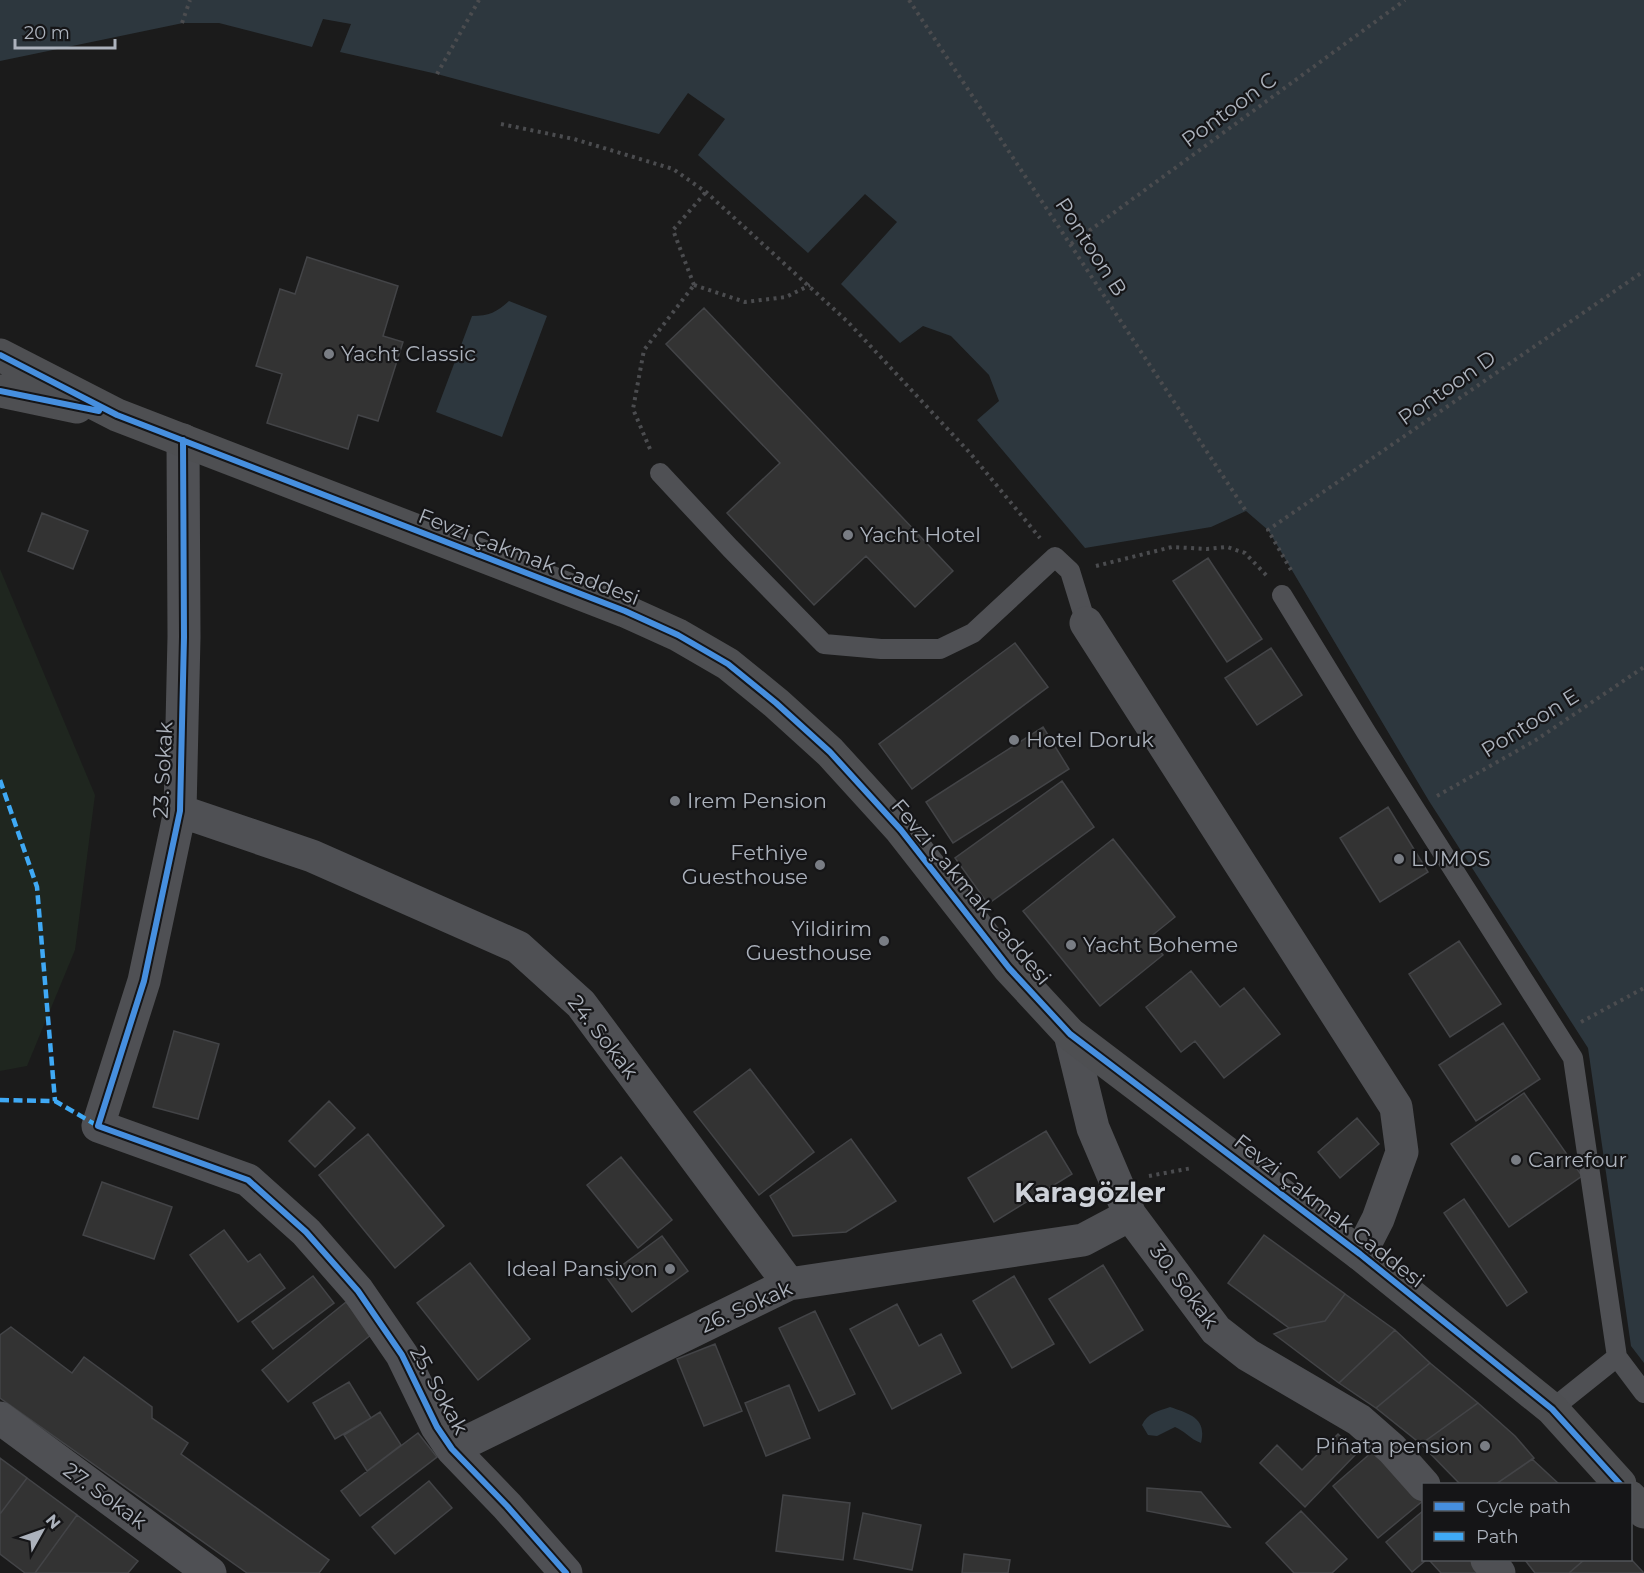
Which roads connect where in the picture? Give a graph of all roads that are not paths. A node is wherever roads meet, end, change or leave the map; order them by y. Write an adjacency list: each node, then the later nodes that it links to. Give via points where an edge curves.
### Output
1 (0, 355): 3 (street, Fevzi Çakmak Caddesi)
2 (0, 391): 3 (street, Fevzi Çakmak Caddesi)
3 (117, 415): 4 (street, Fevzi Çakmak Caddesi)
4 (183, 440): 8 (street, 23. Sokak); 9 (street, Fevzi Çakmak Caddesi, via 625,611 728,664 776,703 846,770 902,831 1009,968)
5 (660, 472): 7 (lane, via 824,644 940,649 973,633 1055,557 1070,572)
6 (1282, 595): 14 (lane, via 1574,1058)
7 (1086, 623): 12 (street, via 1396,1107 1402,1152 1378,1219)
8 (180, 811): 10 (street, 23. Sokak, via 144,981); 13 (street, 24. Sokak, via 312,856 518,947 580,1004)
9 (1070, 1034): 11 (street, 30. Sokak, via 1093,1128); 12 (street, Fevzi Çakmak Caddesi)
10 (98, 1126): 18 (street, 25. Sokak, via 248,1180 306,1232 358,1291 402,1355)
11 (1130, 1215): 13 (street, 26. Sokak, via 1083,1240); 19 (street, 30. Sokak, via 1216,1330 1248,1355 1359,1420)
12 (1360, 1254): 16 (street, Fevzi Çakmak Caddesi)
13 (789, 1284): 18 (street, 26. Sokak)
14 (1617, 1357): 15 (lane); 16 (lane)
15 (1644, 1393)
16 (1552, 1409): 20 (street, Fevzi Çakmak Caddesi)
17 (0, 1418): 24 (street, 27. Sokak)
18 (452, 1449): 25 (street, 25. Sokak)
19 (1422, 1483)
20 (1618, 1483)
21 (1632, 1499): 22 (street)
22 (1644, 1512)
23 (1488, 1561): 26 (street)
24 (210, 1573)
25 (566, 1573)
26 (1499, 1573)

